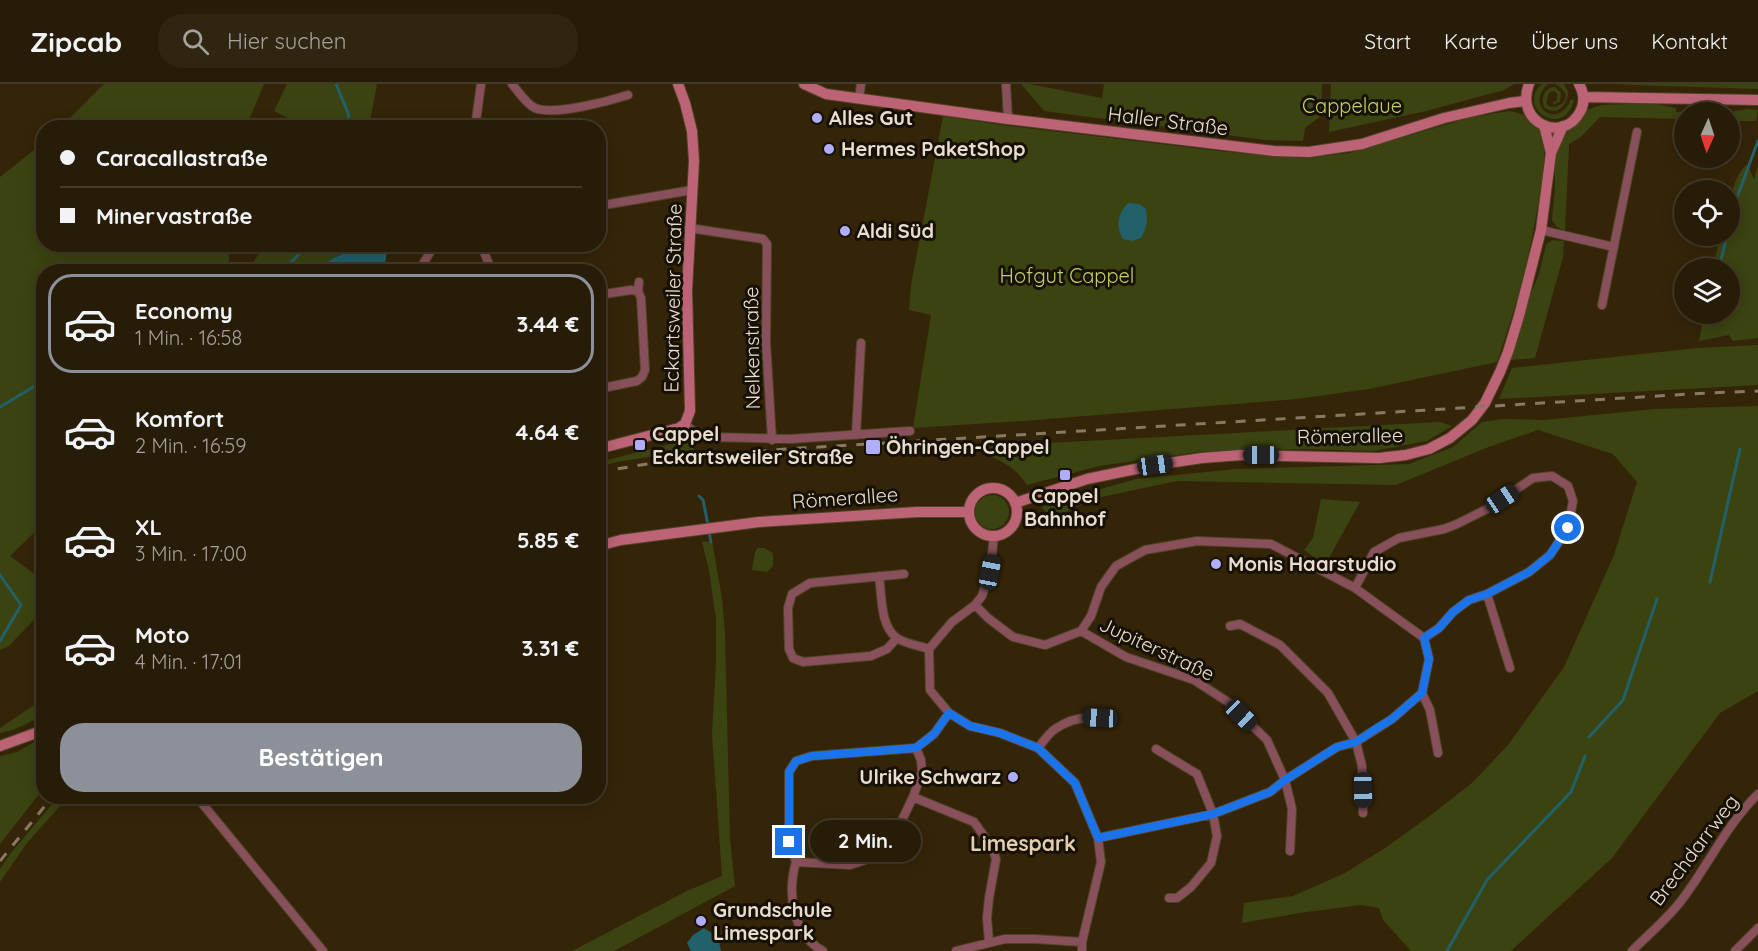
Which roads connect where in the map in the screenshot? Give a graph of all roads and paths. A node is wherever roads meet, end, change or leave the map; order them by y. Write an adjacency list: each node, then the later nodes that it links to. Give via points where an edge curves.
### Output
1 (481, 84): 15 (street)
2 (513, 84): 9 (street, via 529,104 547,110 614,100)
3 (678, 84): 20 (street, Eckartsweiler Straße, via 693,131)
4 (861, 84): 11 (street)
5 (1006, 84): 14 (street)
6 (1529, 84): 13 (street)
7 (1579, 84): 10 (street)
8 (809, 85): 11 (street, Haller Straße, via 826,94)
9 (628, 94)
10 (1584, 97): 12 (street); 17 (street, Römerallee, via 1578,115)
11 (859, 99): 14 (street, Haller Straße)
12 (1758, 100)
13 (1526, 101): 14 (street, Haller Straße, via 1444,117 1362,144 1309,152 1274,152); 16 (street, via 1531,116)
14 (1008, 119)
15 (476, 120)
16 (1544, 125): 17 (street); 19 (street, Römerallee)
17 (1563, 126): 19 (street, Römerallee)
18 (1637, 132): 24 (street)
19 (1551, 153): 23 (street, Römerallee)
20 (692, 190): 21 (street); 22 (street, Eckartsweiler Straße)
21 (606, 205)
22 (689, 228): 29 (street, Eckartsweiler Straße, via 690,411); 32 (street, Nelkenstraße, via 764,239 767,244 766,342)
23 (1541, 230): 24 (street); 34 (street, Römerallee, via 1519,316 1485,404 1450,438 1429,449 1379,458 1202,458 1088,479)
24 (1614, 247): 26 (street)
25 (606, 294): 28 (street, via 638,286 645,370 637,381)
26 (1602, 305)
27 (861, 343): 31 (street)
28 (606, 387)
29 (685, 424): 32 (street, Nelkenstraße, via 697,435 707,437); 33 (street)
30 (910, 431): 31 (street)
31 (856, 435): 32 (street)
32 (772, 440)
33 (606, 447)
34 (1015, 503): 35 (street, via 1005,492 991,489 975,496); 36 (street, via 1015,522 1006,532)
35 (969, 512): 36 (street, via 976,529); 37 (street, Römerallee, via 759,522)
36 (994, 536): 42 (street, via 990,572)
37 (606, 544)
38 (904, 574): 39 (street)
39 (879, 576): 45 (street, via 883,614); 45 (street, via 810,583 792,594 788,608 789,649 794,658 803,662 871,656 887,649)
40 (1355, 588): 41 (street, via 1374,552 1399,538 1444,530 1487,509 1533,478 1552,476 1568,486 1574,501 1568,528 1550,555 1529,572); 44 (street, via 1271,544 1197,541 1145,550 1116,566 1101,587); 46 (street)
41 (1487, 594): 46 (street, via 1469,600); 48 (street)
42 (975, 605): 44 (street, via 1013,637 1045,645); 47 (street, via 952,622)
43 (1230, 626): 53 (street, via 1240,624 1280,645 1329,693)
44 (1081, 631): 59 (street, Jupiterstraße, via 1126,657 1194,681 1228,702 1267,740)
45 (897, 638): 47 (street)
46 (1424, 638): 49 (street, via 1429,659)
47 (929, 649): 50 (street, via 930,690)
48 (1510, 668)
49 (1422, 693): 53 (street); 58 (street, via 1430,710)
50 (949, 713): 55 (street, via 934,734); 56 (street, via 970,726)
51 (1111, 723): 56 (street, via 1082,717 1053,730)
52 (36, 733): 54 (street)
53 (1356, 742): 59 (street, via 1337,747); 63 (street, via 1362,766)
54 (0, 746)
55 (916, 748): 61 (street, via 922,772); 67 (street, via 812,756 796,761 789,772 789,842)
56 (1038, 748): 65 (street, via 1075,783)
57 (1156, 749): 64 (street, via 1197,774)
58 (1438, 753)
59 (1285, 780): 64 (street, via 1270,792); 66 (street, Jupiterstraße, via 1292,809)
60 (1758, 794): 75 (street, Brechdarrweg, via 1725,835 1681,902)
61 (913, 797): 67 (street, via 893,839 877,856 850,866); 70 (street, via 974,822 992,847 996,859 988,898)
62 (203, 804): 72 (street)
63 (1363, 813)
64 (1213, 814): 65 (street); 68 (street, via 1216,836 1211,863 1191,887 1177,898)
65 (1098, 838): 71 (street, via 1101,862)
66 (1290, 852)
67 (796, 862): 73 (street, via 791,878 793,913 809,943)
68 (1169, 898)
69 (1758, 928): 76 (street)
70 (989, 942): 71 (street, via 1005,939); 74 (street)
71 (1082, 946)
72 (322, 951)
73 (823, 951)
74 (956, 951)
75 (1632, 951)
76 (1735, 951)

